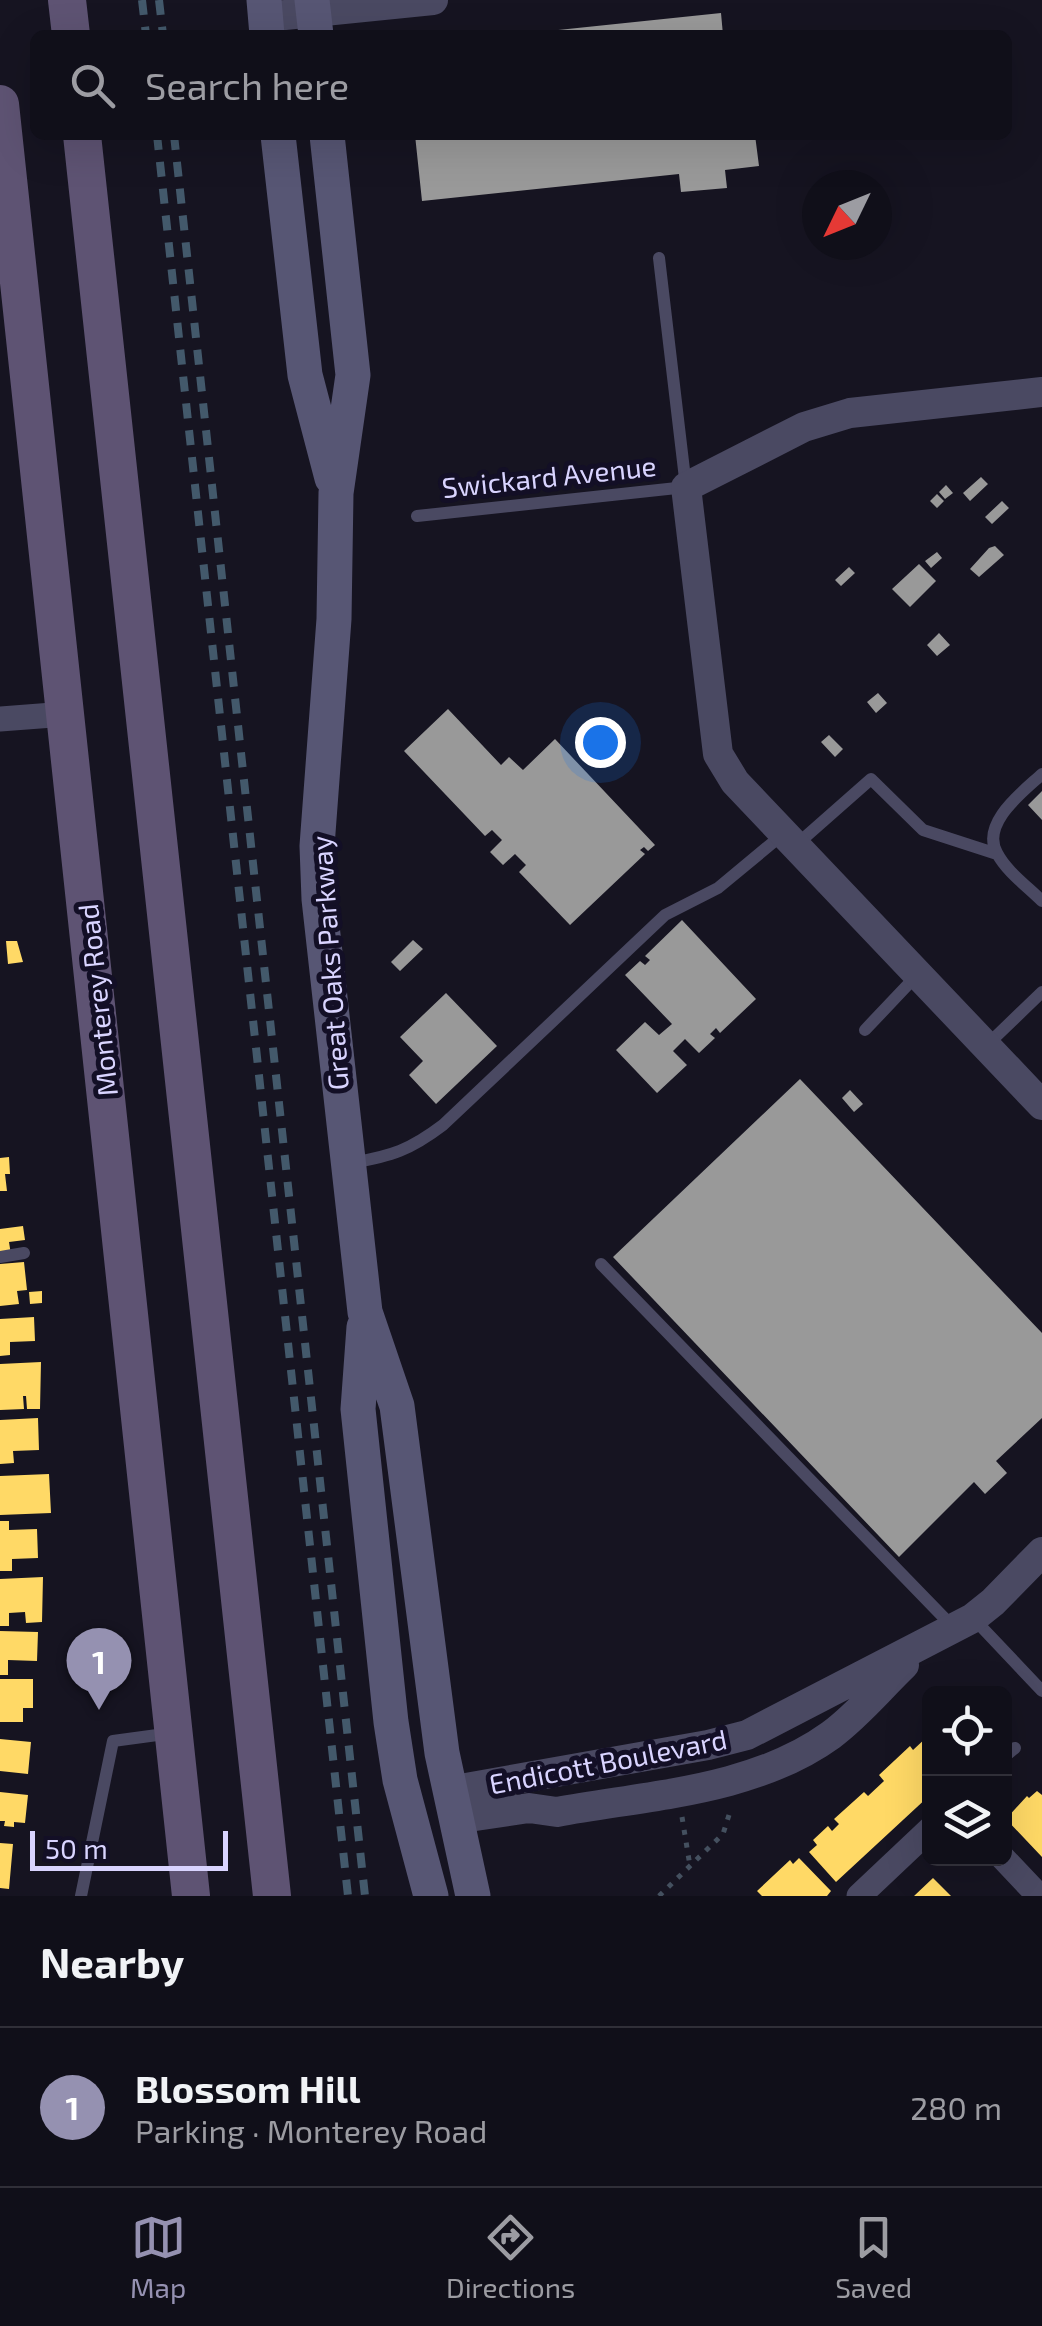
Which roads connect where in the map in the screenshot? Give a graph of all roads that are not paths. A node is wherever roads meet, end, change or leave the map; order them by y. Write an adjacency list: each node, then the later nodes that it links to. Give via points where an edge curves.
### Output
1 (67, 0): 5 (main road)
2 (432, 0): 3 (street)
3 (314, 16): 4 (street)
4 (265, 18)
5 (70, 30)
6 (0, 104): 15 (main road, Monterey Road)
7 (83, 140): 44 (main road)
8 (279, 140): 13 (main road, Great Oaks Parkway, via 304,375)
9 (328, 140): 13 (main road, Great Oaks Parkway, via 354,375)
10 (659, 258): 12 (lane)
11 (1042, 392): 12 (street, via 850,413 804,427)
12 (686, 487): 14 (lane, Swickard Avenue); 18 (street, via 718,754 735,782)
13 (336, 494): 26 (main road, Great Oaks Parkway, via 318,864)
14 (417, 516)
15 (66, 714): 16 (street); 36 (main road, Monterey Road)
16 (0, 718)
17 (1042, 774): 19 (lane, via 995,828)
18 (790, 839): 19 (lane, via 871,778 923,830); 21 (street); 26 (lane, via 665,915 414,1147)
19 (997, 854): 20 (lane)
20 (1042, 901)
21 (918, 974): 23 (lane); 24 (street)
22 (1042, 992): 24 (lane)
23 (865, 1030)
24 (986, 1046): 25 (street)
25 (1042, 1105)
26 (346, 1163): 30 (main road, Great Oaks Parkway)
27 (24, 1253): 28 (lane)
28 (0, 1256)
29 (601, 1264): 32 (lane)
30 (366, 1312): 35 (main road, Great Oaks Parkway, via 358,1409); 39 (main road, Great Oaks Parkway, via 397,1406)
31 (1042, 1552): 32 (street, Endicott Boulevard)
32 (963, 1623): 33 (street, Endicott Boulevard); 34 (lane)
33 (926, 1642): 37 (street, Endicott Boulevard, via 747,1734); 38 (street, Endicott Boulevard, via 836,1732 780,1764)
34 (1042, 1691)
35 (391, 1722): 39 (main road, via 418,1753 427,1797 436,1809); 45 (main road, Great Oaks Parkway)
36 (175, 1732): 42 (lane, via 113,1741); 43 (main road, Monterey Road)
37 (607, 1763): 38 (street); 39 (street, Endicott Boulevard)
38 (614, 1801): 39 (street, Endicott Boulevard, via 557,1812)
39 (452, 1805): 46 (main road, Great Oaks Parkway)
40 (922, 1837): 47 (street)
41 (1011, 1866): 48 (street)
42 (81, 1896)
43 (191, 1896)
44 (272, 1896)
45 (430, 1896)
46 (473, 1896)
47 (859, 1896)
48 (1039, 1896)

